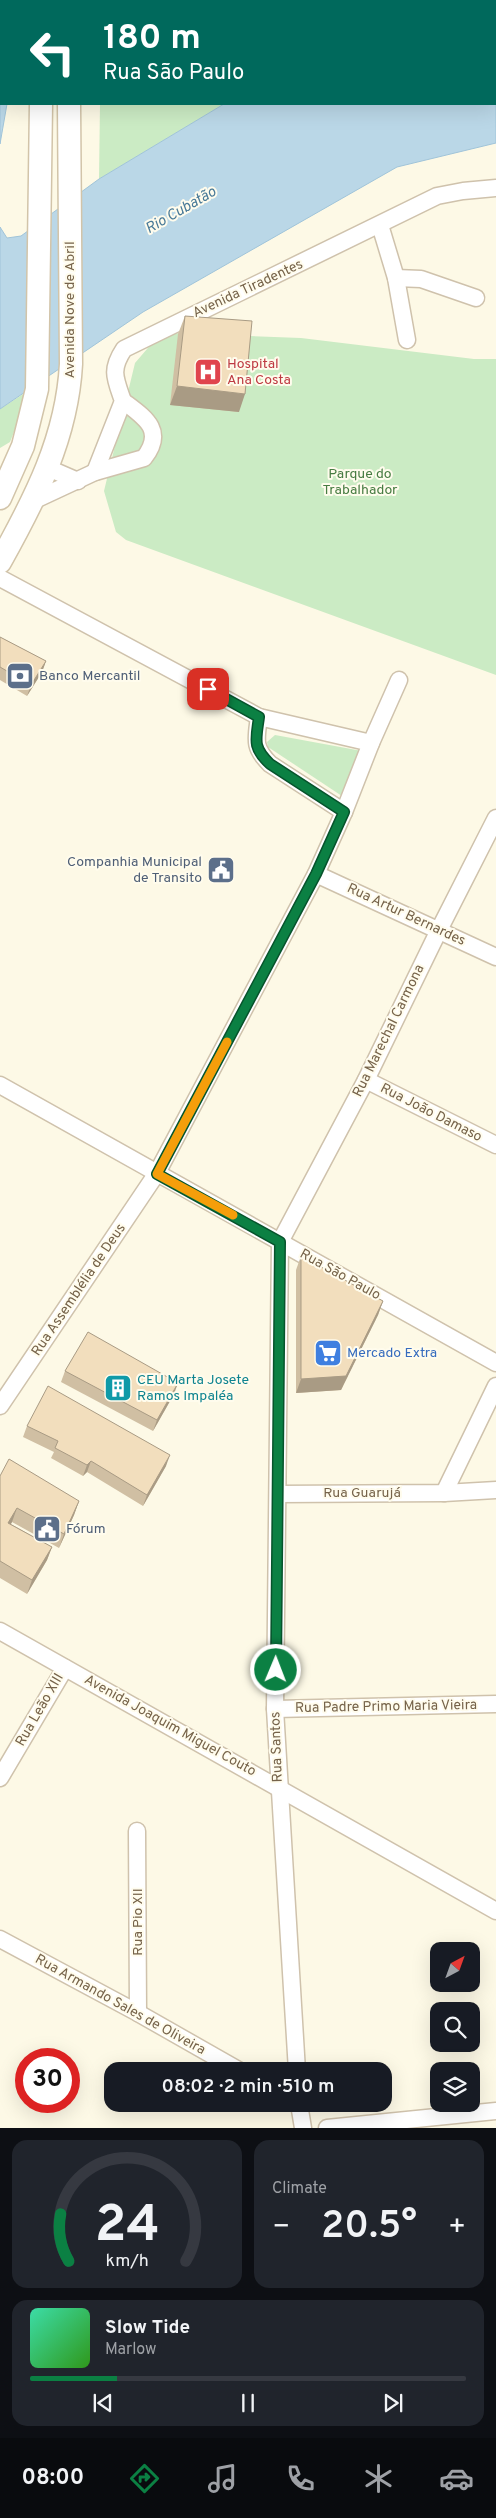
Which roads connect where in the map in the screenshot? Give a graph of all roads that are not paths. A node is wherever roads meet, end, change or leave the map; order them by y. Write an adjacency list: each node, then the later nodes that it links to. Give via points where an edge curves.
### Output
1 (41, 105): 12 (main road, via 39,366 33,411 23,446)
2 (69, 105): 9 (main road, Avenida Nove de Abril, via 71,364 68,396)
3 (496, 188): 4 (street, Avenida Tiradentes, via 437,196)
4 (380, 225): 5 (street); 8 (street, Avenida Tiradentes, via 124,349 116,360 114,375)
5 (396, 278): 6 (street, via 421,279); 7 (street)
6 (476, 298)
7 (408, 340)
8 (123, 401): 10 (street); 10 (street, via 149,422 154,441 144,458)
9 (48, 468): 11 (street); 13 (main road, Avenida Nove de Abril)
10 (95, 472): 11 (street)
11 (78, 481): 13 (street)
12 (0, 498)
13 (35, 500): 14 (main road, Avenida Nove de Abril)
14 (0, 562)
15 (0, 578): 17 (street)
16 (399, 680): 18 (street, Rua Assemblélia de Deus)
17 (259, 717): 18 (street); 19 (street, via 256,744 261,755)
18 (371, 743): 19 (street, Rua Assemblélia de Deus)
19 (344, 812): 21 (street, Rua Assemblélia de Deus)
20 (496, 818): 22 (street, Rua Marechal Carmona)
21 (316, 874): 22 (street, Rua Artur Bernardes); 27 (street, Rua Assemblélia de Deus)
22 (439, 930): 23 (street, Rua Artur Bernardes); 24 (street, Rua Marechal Carmona)
23 (496, 958)
24 (366, 1080): 26 (street, Rua João Damaso); 28 (street, Rua Marechal Carmona)
25 (0, 1085): 27 (street, Rua São Paulo)
26 (496, 1145)
27 (157, 1174): 28 (street, Rua São Paulo); 31 (street, Rua Assemblélia de Deus)
28 (280, 1242): 29 (street, Rua São Paulo); 34 (street, Rua Santos)
29 (496, 1363)
30 (496, 1386): 33 (street)
31 (0, 1406)
32 (496, 1490): 33 (street, Rua Guarujá)
33 (444, 1493): 34 (street, Rua Guarujá)
34 (279, 1494): 38 (street, Rua Santos)
35 (0, 1631): 36 (street, Avenida Joaquim Miguel Couto)
36 (65, 1668): 39 (street, Rua Leão XIII); 40 (street, Avenida Joaquim Miguel Couto)
37 (496, 1704): 38 (street, Rua Padre Primo Maria Vieira)
38 (275, 1710): 40 (street, Rua Santos)
39 (0, 1778)
40 (279, 1787): 42 (street, Avenida Joaquim Miguel Couto); 46 (street, Rua Santos)
41 (137, 1832): 44 (street, Rua Pio XII)
42 (496, 1911)
43 (0, 1939): 44 (street, Rua Armando Sales de Oliveira)
44 (138, 2013): 45 (street, Rua Armando Sales de Oliveira)
45 (224, 2062)
46 (296, 2062)
47 (496, 2111): 50 (street)
48 (300, 2112): 49 (street)
49 (304, 2128)
50 (327, 2128)

